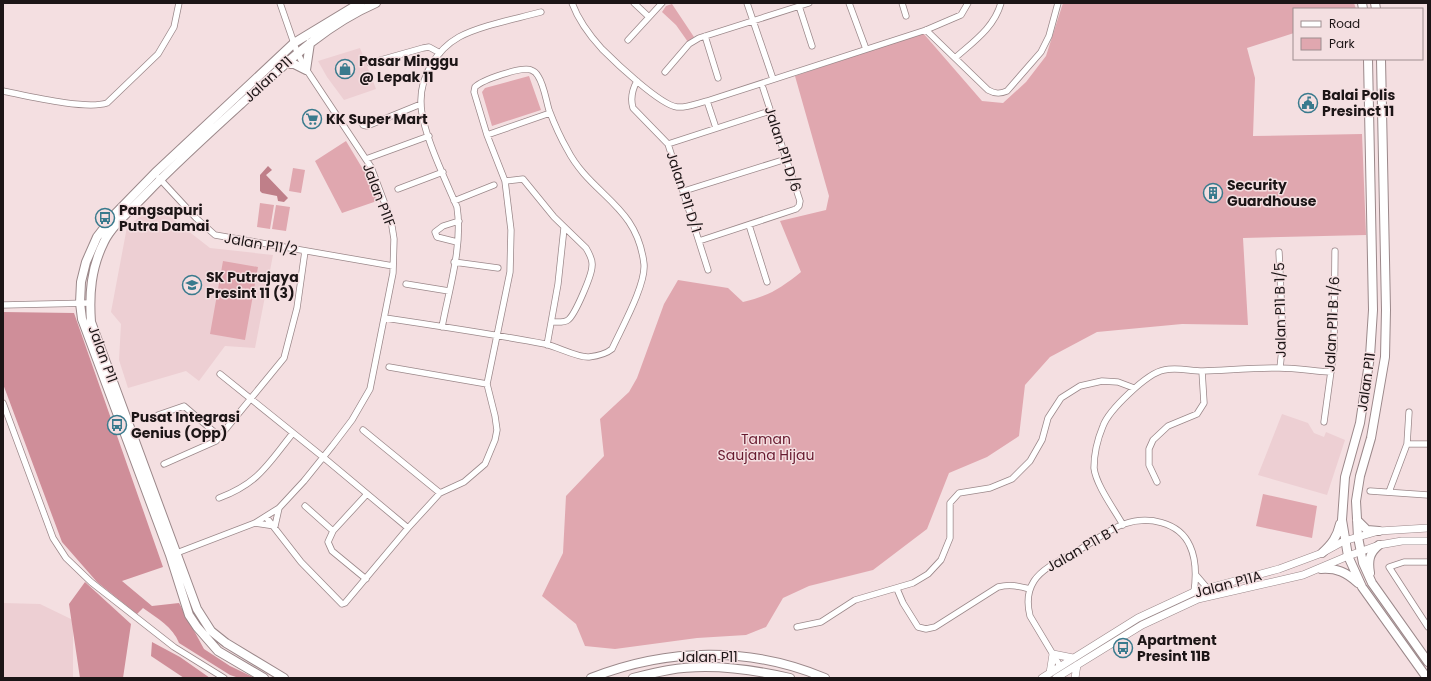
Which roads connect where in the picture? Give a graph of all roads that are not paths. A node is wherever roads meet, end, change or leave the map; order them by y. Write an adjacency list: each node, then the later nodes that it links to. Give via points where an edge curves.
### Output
1 (180, 3): 40 (street, via 170,35 158,54 107,103 74,103)
2 (280, 3): 23 (street, Jalan P11F)
3 (360, 3): 23 (main road, Jalan P11)
4 (376, 3): 24 (main road, Jalan P11, via 336,24)
5 (572, 3): 38 (street, via 575,12 602,48)
6 (634, 3): 18 (street)
7 (662, 3): 18 (street)
8 (747, 3): 19 (street)
9 (809, 3): 15 (street)
10 (849, 3): 26 (street)
11 (902, 3): 17 (street)
12 (968, 3): 20 (street, via 961,15)
13 (1001, 3): 29 (street, via 987,30)
14 (1058, 3): 29 (street, via 1049,36 1041,52 1007,91 997,94 988,90)
15 (799, 6): 19 (street); 25 (street)
16 (541, 12): 28 (street, via 473,31 458,38)
17 (906, 16)
18 (649, 17): 22 (street)
19 (753, 21): 21 (street); 37 (street)
20 (926, 30): 26 (street); 29 (street)
21 (705, 36): 35 (street, via 689,44); 36 (street)
22 (628, 40)
23 (294, 43): 27 (street, Jalan P11F); 57 (main road, Jalan P11)
24 (310, 43): 27 (main road, Jalan P11); 34 (main road)
25 (812, 46)
26 (866, 49): 37 (street)
27 (297, 52): 33 (main road, Jalan P11); 34 (street, Jalan P11F)
28 (440, 53): 32 (street, via 429,47 422,48); 45 (street, via 426,74)
29 (955, 58)
30 (1368, 60): 43 (main road, Jalan P11)
31 (1381, 60): 41 (main road, Jalan P11)
32 (370, 63)
33 (284, 64): 34 (main road, via 294,64); 57 (main road, Jalan P11)
34 (306, 70): 54 (street, Jalan P11F)
35 (665, 72)
36 (718, 78)
37 (773, 79): 42 (street)
38 (637, 81): 42 (street, via 664,102 676,107); 53 (street, Jalan P11 D/1, via 633,89 633,108)
39 (763, 88): 47 (street, Jalan P11 D/6)
40 (3, 91)
41 (1382, 93): 44 (main road); 46 (main road, Jalan P11)
42 (707, 101): 50 (street)
43 (1369, 102): 44 (main road); 115 (main road, Jalan P11, via 1373,310 1370,356 1360,423 1345,477)
44 (1378, 102): 46 (main road)
45 (421, 104): 49 (street, via 367,126); 52 (street)
46 (1382, 110): 116 (main road, Jalan P11, via 1385,357 1371,438 1360,476 1356,501)
47 (770, 111): 50 (street); 55 (street, Jalan P11 D/6)
48 (550, 113): 51 (street); 51 (street, via 539,77 532,70 523,69 483,81 475,87 474,97); 85 (street, via 574,162 631,224 640,242 644,266 639,290 612,349 588,357)
49 (360, 120)
50 (716, 128): 53 (street)
51 (487, 134): 58 (street)
52 (429, 136): 54 (street); 56 (street)
53 (668, 144): 61 (street, Jalan P11 D/1)
54 (366, 159): 72 (street, Jalan P11F, via 391,220 394,240)
55 (786, 159): 61 (street); 64 (street, Jalan P11 D/6, via 800,201 799,206)
56 (443, 172): 60 (street); 62 (street)
57 (157, 176): 68 (street, Jalan P11/2, via 215,235); 78 (main road, Jalan P11, via 114,215 97,237 86,262 81,282); 79 (main road, Jalan P11, via 104,241 93,270)
58 (505, 181): 65 (street, via 523,180); 84 (street, via 511,230 510,272)
59 (494, 185): 62 (street)
60 (398, 189)
61 (684, 191): 66 (street, Jalan P11 D/1)
62 (454, 201): 63 (street)
63 (459, 220): 67 (street); 67 (street, via 435,232 435,235 442,239)
64 (749, 225): 66 (street); 75 (street)
65 (564, 228): 82 (street); 82 (street, via 586,248 593,265 571,317 565,322)
66 (699, 241): 74 (street, Jalan P11 D/1)
67 (458, 242): 71 (street)
68 (305, 251): 72 (street, Jalan P11/2); 93 (street, via 297,308 284,358)
69 (1335, 251): 89 (street, Jalan P11 B 1/6, via 1334,349)
70 (1279, 252): 87 (street, Jalan P11 B 1/5, via 1283,338)
71 (454, 262): 73 (street); 77 (street)
72 (393, 266): 81 (street, Jalan P11F)
73 (498, 268)
74 (708, 270)
75 (767, 282)
76 (406, 284): 77 (street)
77 (449, 291): 83 (street)
78 (80, 303): 79 (street); 80 (street); 130 (main road, Jalan P11, via 82,318)
79 (90, 303): 130 (main road, Jalan P11, via 91,322)
80 (3, 305)
81 (385, 318): 83 (street); 103 (street, Jalan P11F, via 370,389 352,420)
82 (552, 322): 85 (street)
83 (442, 327): 84 (street)
84 (496, 336): 85 (street); 91 (street)
85 (547, 345)
86 (389, 367): 91 (street)
87 (1280, 368): 88 (street); 89 (street)
88 (1202, 371): 92 (street, via 1176,368 1163,370 1151,374); 105 (street, via 1204,403 1197,414 1168,426 1153,440 1149,449 1149,465)
89 (1331, 372): 97 (street, Jalan P11 B 1/6)
90 (220, 374): 93 (street)
91 (487, 384): 108 (street, via 497,430 491,453 485,464 464,482)
92 (1134, 388): 118 (street, via 1108,416 1095,455 1094,469 1099,482); 138 (street, via 1118,382 1102,381 1080,386 1061,398 1048,418 1042,440 1030,461 1012,479 990,488 959,493 950,503 950,538 941,560 928,574)
93 (252, 399): 99 (street); 100 (street)
94 (3, 403): 150 (street, via 53,538 66,558 140,622)
95 (1410, 412): 101 (street)
96 (158, 415): 100 (street, via 184,406)
97 (1324, 422)
98 (363, 430): 108 (street)
99 (293, 433): 103 (street); 111 (street, via 255,479)
100 (220, 437): 104 (street, via 212,444)
101 (1407, 444): 102 (street); 107 (street)
102 (1428, 444)
103 (323, 457): 109 (street); 113 (street, Jalan P11F)
104 (164, 464)
105 (1157, 482)
106 (1370, 491): 107 (street)
107 (1389, 492): 110 (street)
108 (440, 493): 120 (street)
109 (367, 494): 120 (street); 122 (street)
110 (1428, 495)
111 (219, 498)
112 (305, 506): 122 (street)
113 (279, 508): 114 (street, Jalan P11F); 119 (street)
114 (266, 517): 117 (street, Jalan P11F); 119 (street)
115 (1342, 520): 125 (main road, Jalan P11); 129 (main road, via 1337,536)
116 (1357, 520): 123 (main road, via 1367,530); 124 (main road, Jalan P11)
117 (255, 524): 119 (street); 130 (street)
118 (1123, 524): 134 (street, Jalan P11 B 1, via 1155,520 1178,531 1190,547); 139 (street, Jalan P11 B 1, via 1041,573)
119 (275, 526): 135 (street, via 301,562 342,604)
120 (408, 528): 135 (street)
121 (1428, 528): 123 (street, Jalan P11A)
122 (334, 531): 135 (street, via 329,537 328,546)
123 (1379, 531): 124 (street, Jalan P11A)
124 (1358, 537): 125 (street, Jalan P11A); 128 (main road, Jalan P11)
125 (1344, 541): 129 (street, Jalan P11A); 131 (main road, Jalan P11)
126 (1428, 541): 127 (street, Jalan P11A, via 1402,541)
127 (1379, 546): 128 (street, Jalan P11A); 136 (main road, via 1369,556)
128 (1361, 551): 131 (street, Jalan P11A); 136 (main road, Jalan P11, via 1363,564)
129 (1322, 553): 140 (street, Jalan P11A, via 1279,570)
130 (173, 554): 151 (main road, Jalan P11, via 189,615 197,627 218,651); 152 (main road, Jalan P11, via 197,609 211,631)
131 (1348, 556): 133 (street, Jalan P11A); 137 (main road, Jalan P11)
132 (1428, 562): 143 (street, via 1399,563 1390,567)
133 (1320, 569): 137 (main road, via 1334,568 1344,572); 145 (street, Jalan P11A, via 1287,580 1198,599 1142,625)
134 (1195, 575): 140 (street); 141 (street, Jalan P11 B 1)
135 (366, 579)
136 (1372, 583): 146 (main road, Jalan P11)
137 (1362, 586): 159 (main road, Jalan P11)
138 (897, 589): 139 (street, via 918,627 926,629 936,628 998,587 1015,585); 142 (street, via 855,600 821,622)
139 (1030, 589): 144 (street, via 1030,616)
140 (1208, 589): 141 (street, Jalan P11A)
141 (1194, 592): 145 (street, Jalan P11A, via 1138,618)
142 (797, 627)
143 (1428, 627)
144 (1053, 654): 145 (street); 147 (street); 148 (street)
145 (1075, 662): 147 (street, Jalan P11A); 158 (street)
146 (1428, 662)
147 (1064, 672): 148 (street, Jalan P11A); 157 (street, Jalan P11A)
148 (1050, 673): 156 (street, Jalan P11A)
149 (594, 677): 155 (main road, Jalan P11, via 634,663 703,655 742,656 782,662)
150 (224, 678)
151 (264, 678)
152 (284, 678)
153 (633, 678): 154 (main road, Jalan P11, via 669,670 705,667 738,668)
154 (790, 678)
155 (825, 678)
156 (1042, 678)
157 (1056, 678)
158 (1075, 678)
159 (1427, 678)

